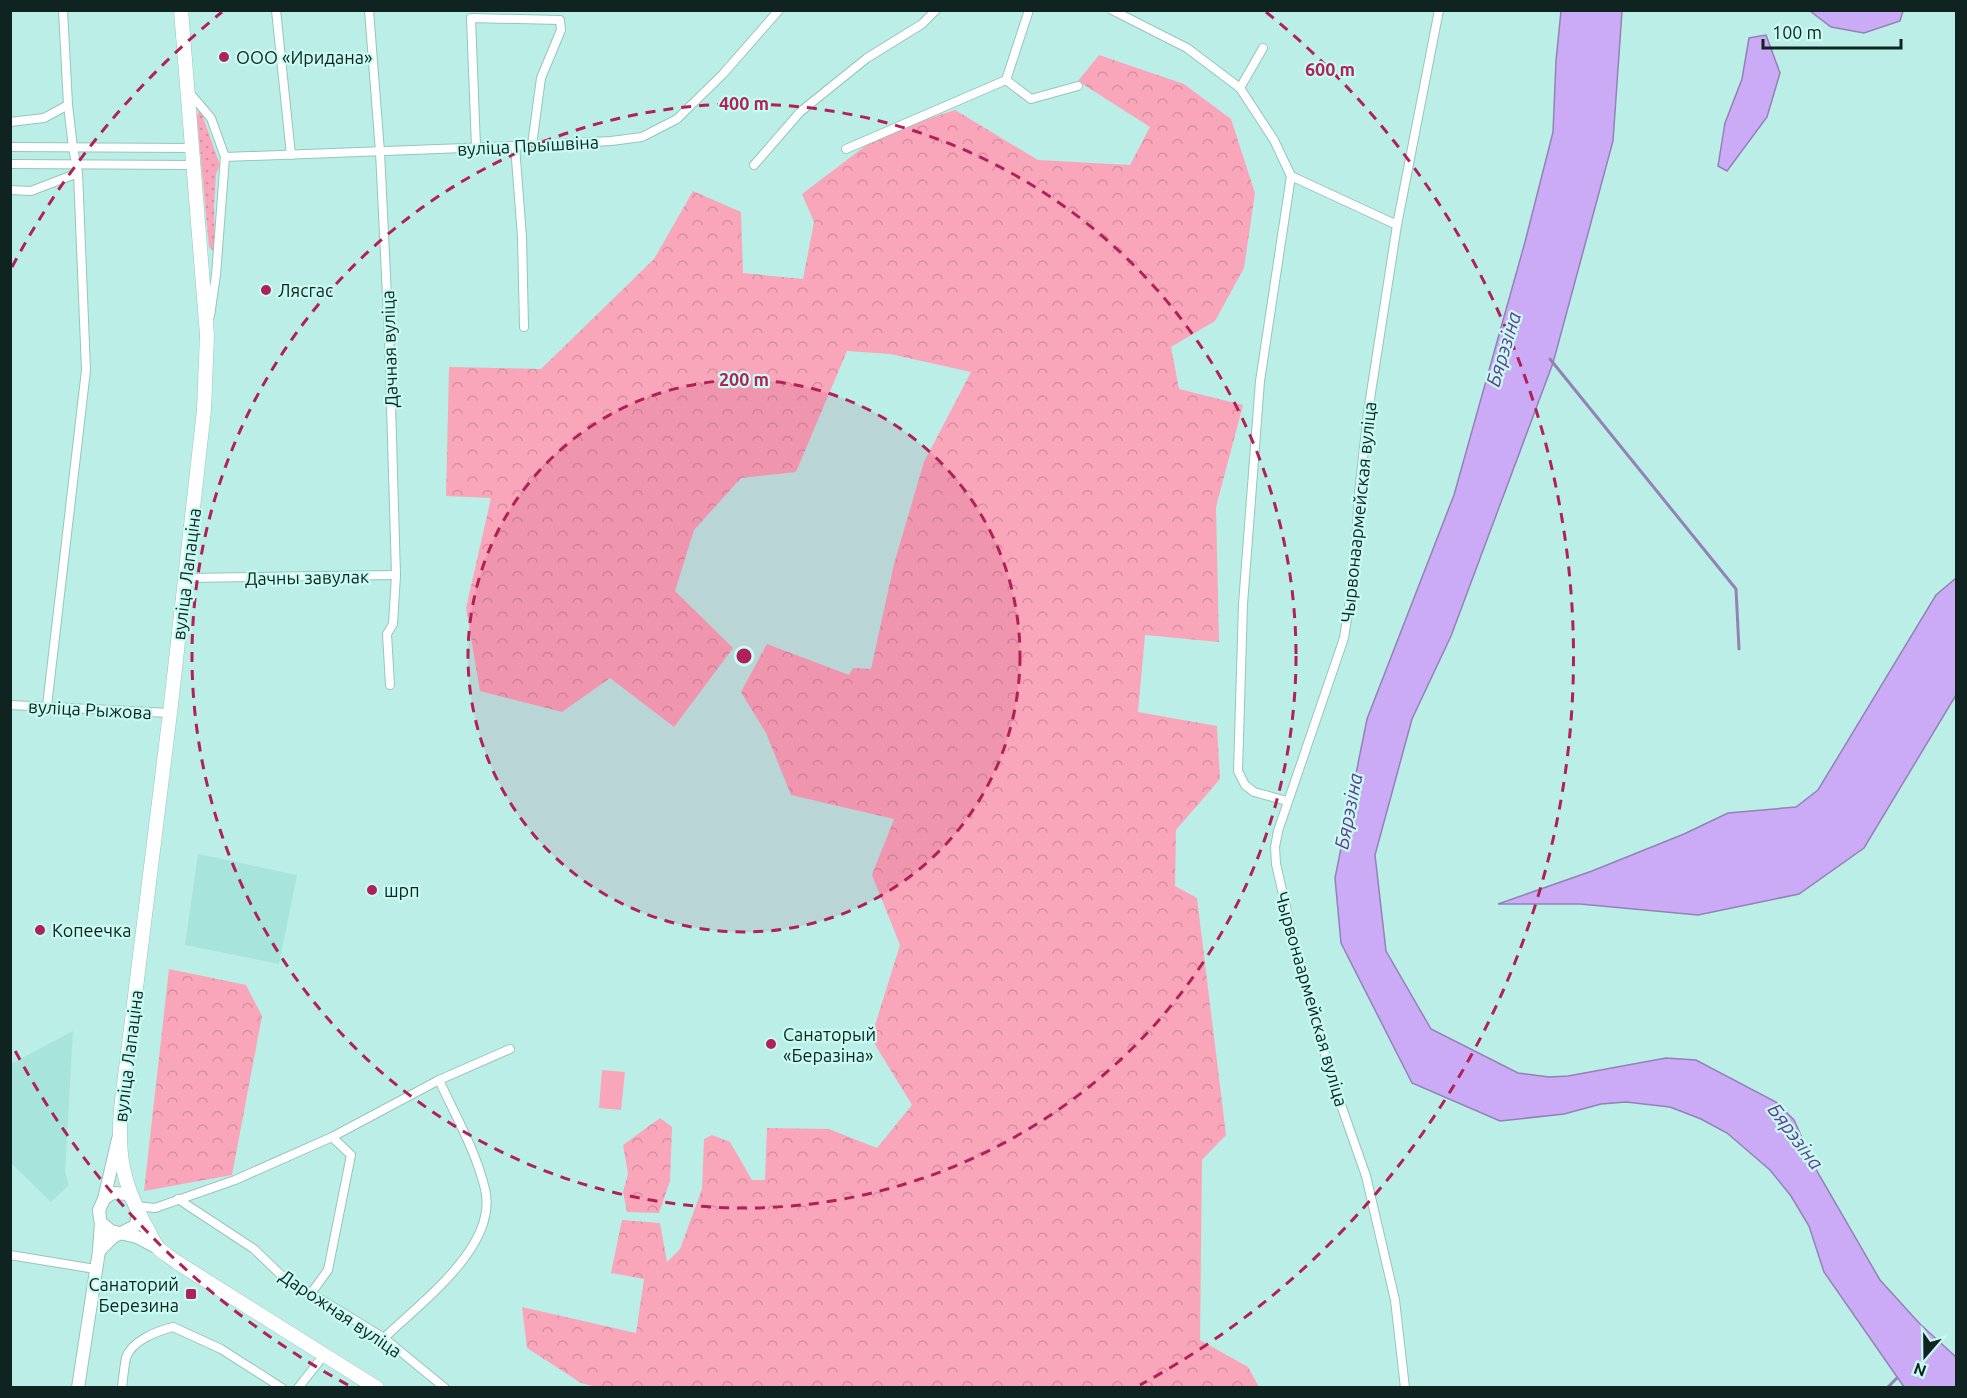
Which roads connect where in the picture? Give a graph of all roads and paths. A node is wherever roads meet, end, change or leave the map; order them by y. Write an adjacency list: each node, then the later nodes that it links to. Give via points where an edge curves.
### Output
1 (63, 10): 15 (street)
2 (181, 10): 14 (main road, вуліца Лапаціна)
3 (276, 10): 25 (street)
4 (369, 10): 24 (street, Дачная вуліца)
5 (779, 10): 17 (street, вуліца Прышвіна, via 677,119 642,137)
6 (1029, 10): 11 (street)
7 (1112, 10): 13 (street, via 1187,48)
8 (1439, 10): 33 (street, Чырвонаармейская вуліца)
9 (935, 12): 29 (street, via 867,58 800,112)
10 (1263, 48): 13 (street)
11 (1006, 80): 12 (street, via 1030,99); 23 (street)
12 (1078, 86)
13 (1240, 88): 31 (street)
14 (187, 91): 22 (main road, вуліца Лапаціна); 26 (street, via 210,118)
15 (68, 105): 16 (street, via 44,118); 20 (street)
16 (10, 122)
17 (532, 145): 18 (street, вуліца Прышвіна); 21 (street, via 541,78 561,30 560,20 471,18)
18 (515, 146): 21 (street, вуліца Прышвіна); 34 (street)
19 (10, 147): 20 (street)
20 (73, 147): 22 (street); 30 (street)
21 (476, 147): 24 (street, вуліца Прышвіна)
22 (193, 148): 28 (main road, вуліца Лапаціна)
23 (846, 149)
24 (380, 152): 25 (street, вуліца Прышвіна); 36 (street, Дачная вуліца)
25 (291, 155): 26 (street, вуліца Прышвіна)
26 (225, 157): 35 (street)
27 (10, 164): 30 (street)
28 (194, 165): 30 (street); 35 (main road, вуліца Лапаціна)
29 (754, 165)
30 (78, 169): 32 (street, via 31,191); 40 (street, via 86,370)
31 (1291, 176): 33 (street); 42 (street, via 1260,381 1243,604 1238,771 1254,792)
32 (10, 190)
33 (1397, 225): 42 (street, Чырвонаармейская вуліца, via 1368,412 1354,574 1344,638)
34 (524, 327)
35 (207, 334): 37 (main road, вуліца Лапаціна, via 204,410)
36 (396, 575): 37 (street, Дачны завулак); 38 (street, Дачная вуліца, via 393,624 387,634)
37 (185, 578): 41 (main road, вуліца Лапаціна)
38 (390, 686)
39 (10, 705): 40 (street, вуліца Рыжова)
40 (47, 706): 41 (street, вуліца Рыжова)
41 (170, 713): 45 (main road, вуліца Лапаціна)
42 (1287, 801): 65 (street, Чырвонаармейская вуліца, via 1275,848 1276,864 1326,1059 1366,1176 1395,1300)
43 (510, 1049): 44 (street)
44 (439, 1080): 46 (street); 57 (street, via 478,1167 486,1192 486,1216 475,1245 459,1267)
45 (118, 1135): 47 (main road, вуліца Лапаціна); 49 (main road, вуліца Лапаціна, via 126,1184)
46 (332, 1137): 48 (street, via 235,1180); 56 (street, via 351,1155 328,1270)
47 (104, 1199): 49 (main road, via 123,1192); 50 (main road, вуліца Лапаціна, via 99,1210)
48 (178, 1199): 49 (street, via 155,1208); 56 (street, Дарожная вуліца, via 254,1249 281,1275)
49 (135, 1206): 51 (main road, via 137,1222); 52 (main road, вуліца Лапаціна)
50 (101, 1223): 51 (main road, вуліца Лапаціна); 53 (main road)
51 (121, 1233): 52 (main road, вуліца Лапаціна); 53 (main road)
52 (158, 1248): 58 (main road, вуліца Лапаціна)
53 (99, 1251): 55 (main road)
54 (10, 1255): 55 (street)
55 (95, 1269): 59 (main road)
56 (312, 1292): 57 (street, Дарожная вуліца)
57 (384, 1338): 64 (street, Дарожная вуліца)
58 (324, 1355): 62 (street); 63 (main road, вуліца Лапаціна)
59 (78, 1388)
60 (122, 1388): 61 (street, via 127,1356 134,1347 156,1332 173,1327 221,1349)
61 (282, 1388)
62 (298, 1388)
63 (377, 1388)
64 (444, 1388)
65 (1405, 1388)

